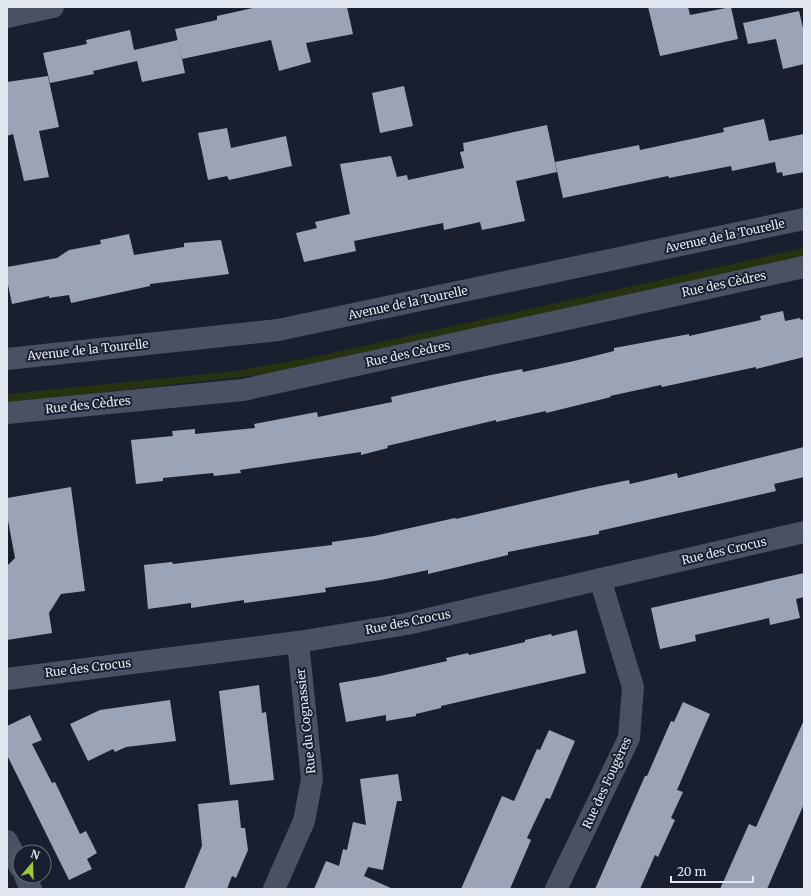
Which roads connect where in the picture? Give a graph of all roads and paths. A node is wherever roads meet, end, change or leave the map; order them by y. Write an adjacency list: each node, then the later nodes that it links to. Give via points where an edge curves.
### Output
1 (53, 7): 2 (street)
2 (7, 17)
3 (804, 219): 5 (street, Avenue de la Tourelle, via 278,330)
4 (804, 267): 6 (street, Rue des Cèdres, via 244,390)
5 (7, 359)
6 (7, 413)
7 (804, 532): 8 (street, Rue des Crocus)
8 (600, 579): 9 (street, Rue des Crocus, via 408,624); 14 (street, Rue des Fougères, via 633,687 629,738)
9 (298, 642): 10 (street, Rue des Crocus); 13 (street, Rue du Cognassier, via 312,779 304,820)
10 (7, 679)
11 (7, 841): 12 (street)
12 (12, 851)
13 (274, 889)
14 (556, 889)

